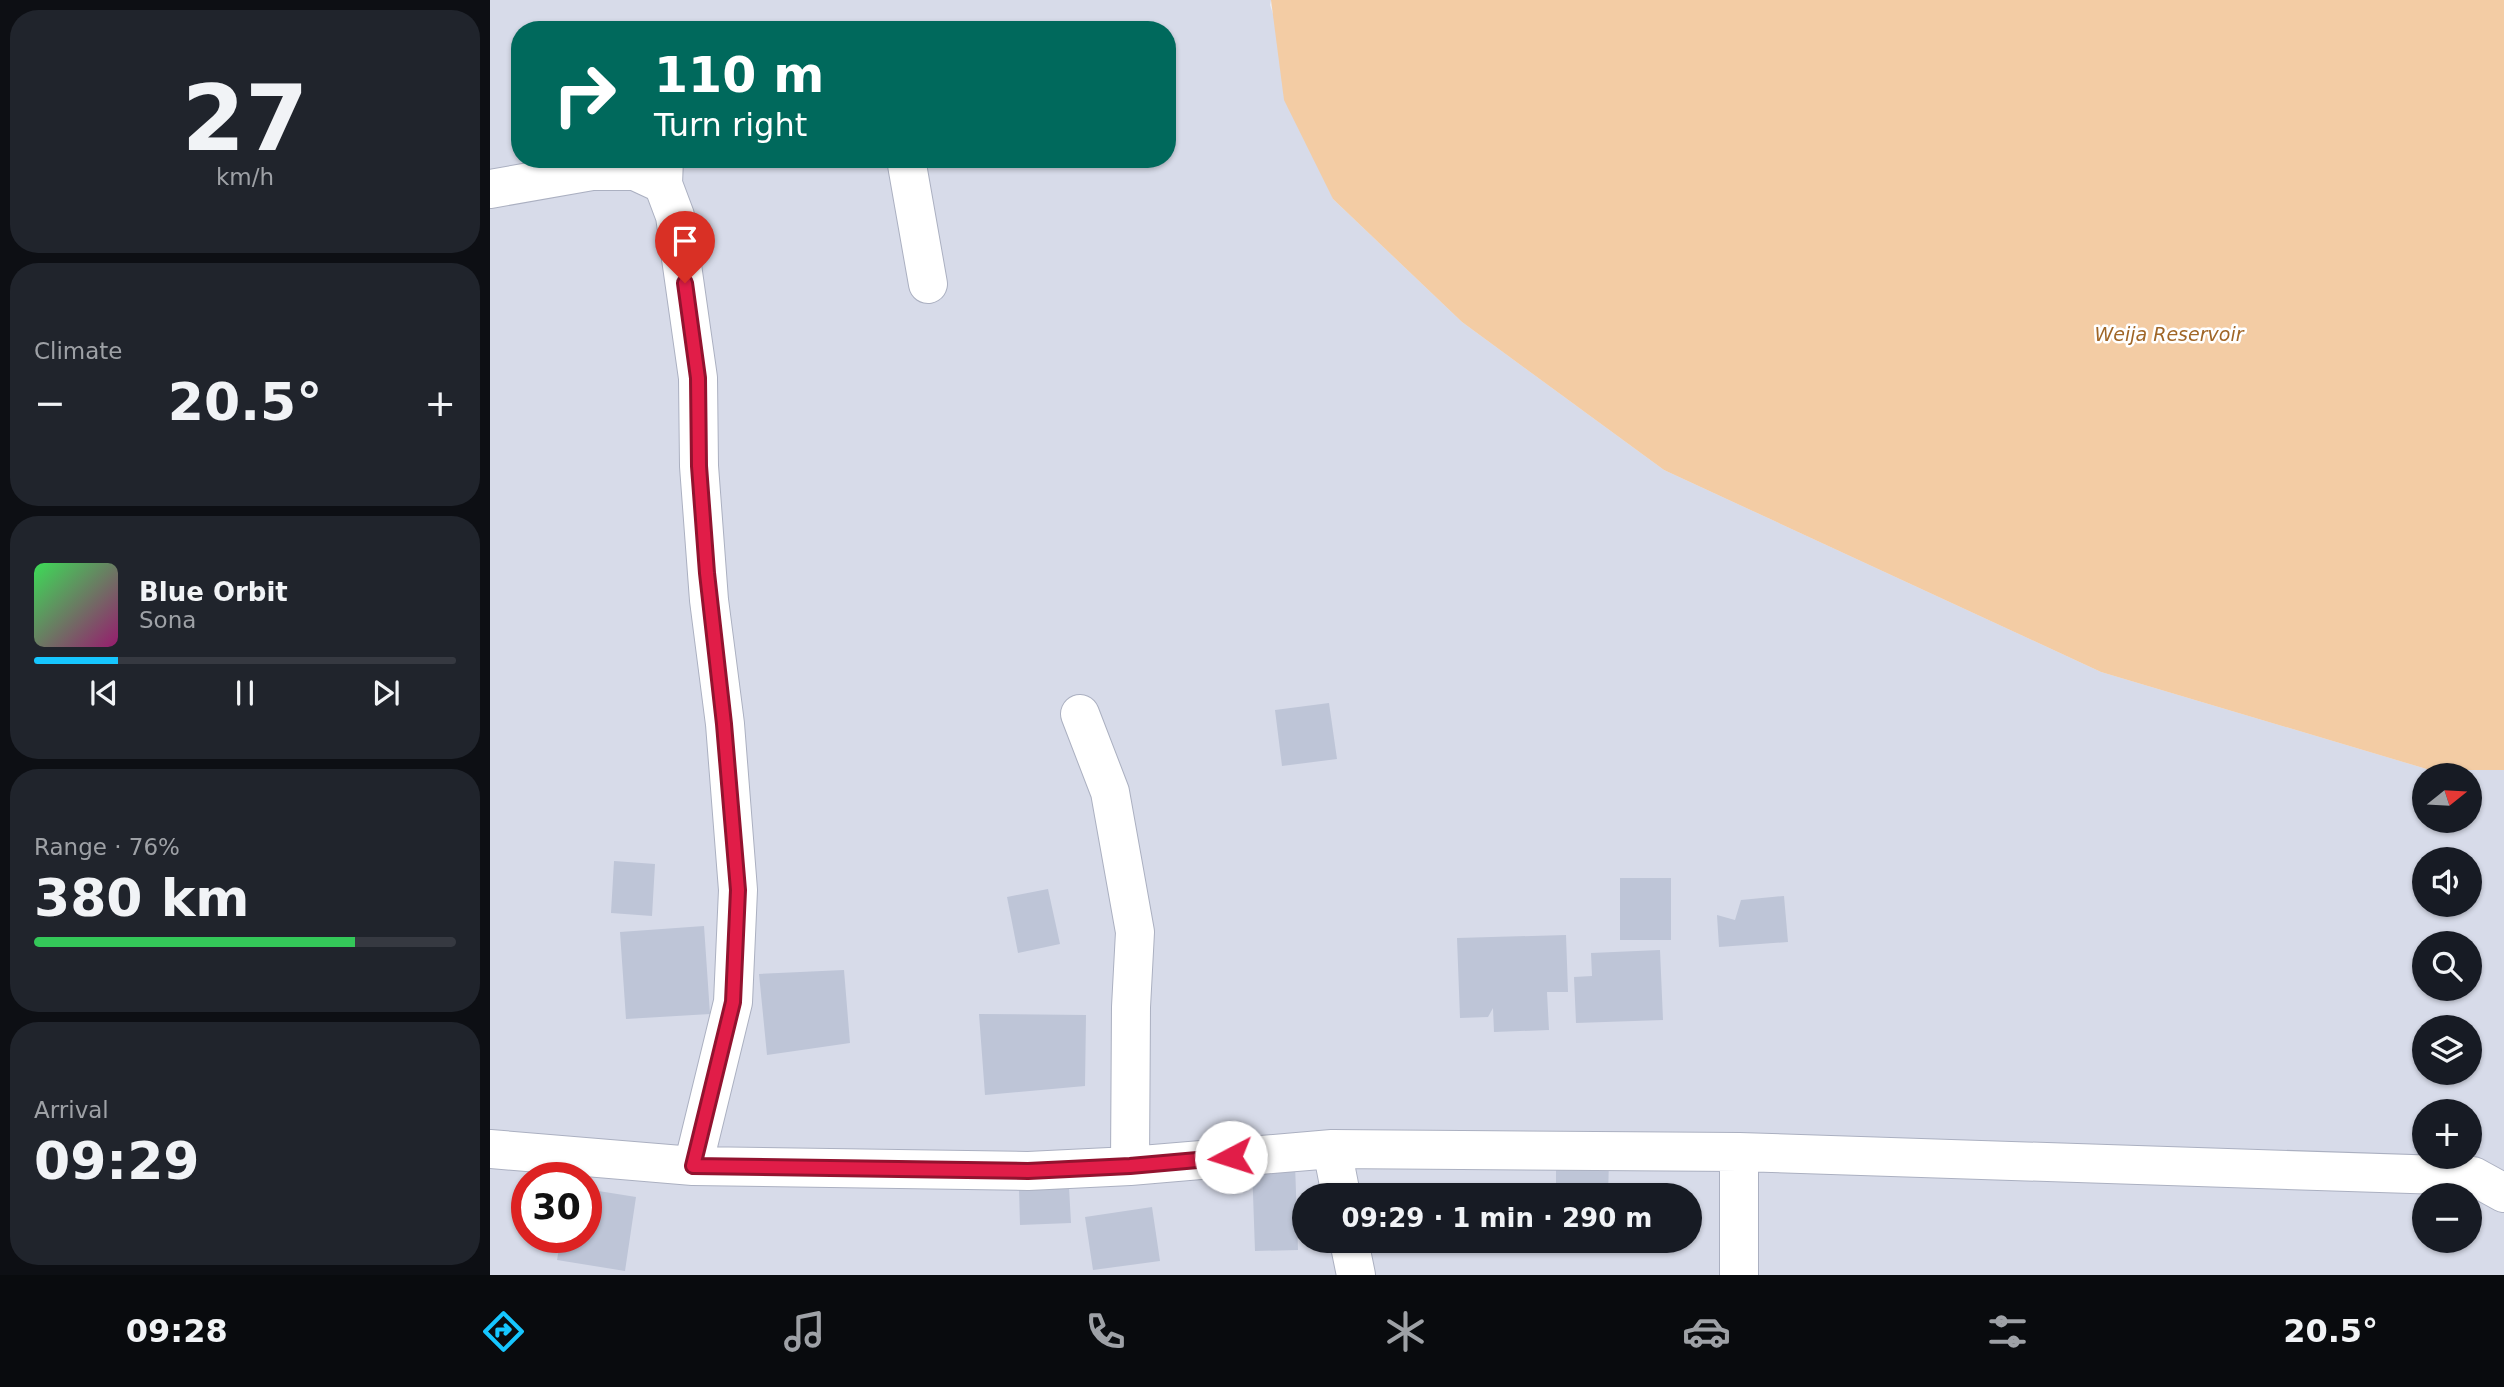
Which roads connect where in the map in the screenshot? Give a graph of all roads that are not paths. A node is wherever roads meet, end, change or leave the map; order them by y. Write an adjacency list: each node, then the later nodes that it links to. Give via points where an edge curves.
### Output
1 (908, 168): 4 (street)
2 (664, 172): 3 (street, via 592,171); 9 (street, via 676,216 698,378 706,560 738,890 733,1002)
3 (490, 189)
4 (928, 284)
5 (1080, 714): 10 (street, via 1110,792 1135,932)
6 (490, 1149): 9 (street)
7 (1332, 1149): 8 (street); 10 (street); 11 (street)
8 (1739, 1152): 12 (street, via 2473,1176); 15 (street)
9 (693, 1166): 10 (street, via 1028,1171)
10 (1130, 1166)
11 (1339, 1183)
12 (2504, 1193)
13 (1351, 1253): 14 (street)
14 (1356, 1275)
15 (1739, 1275)

